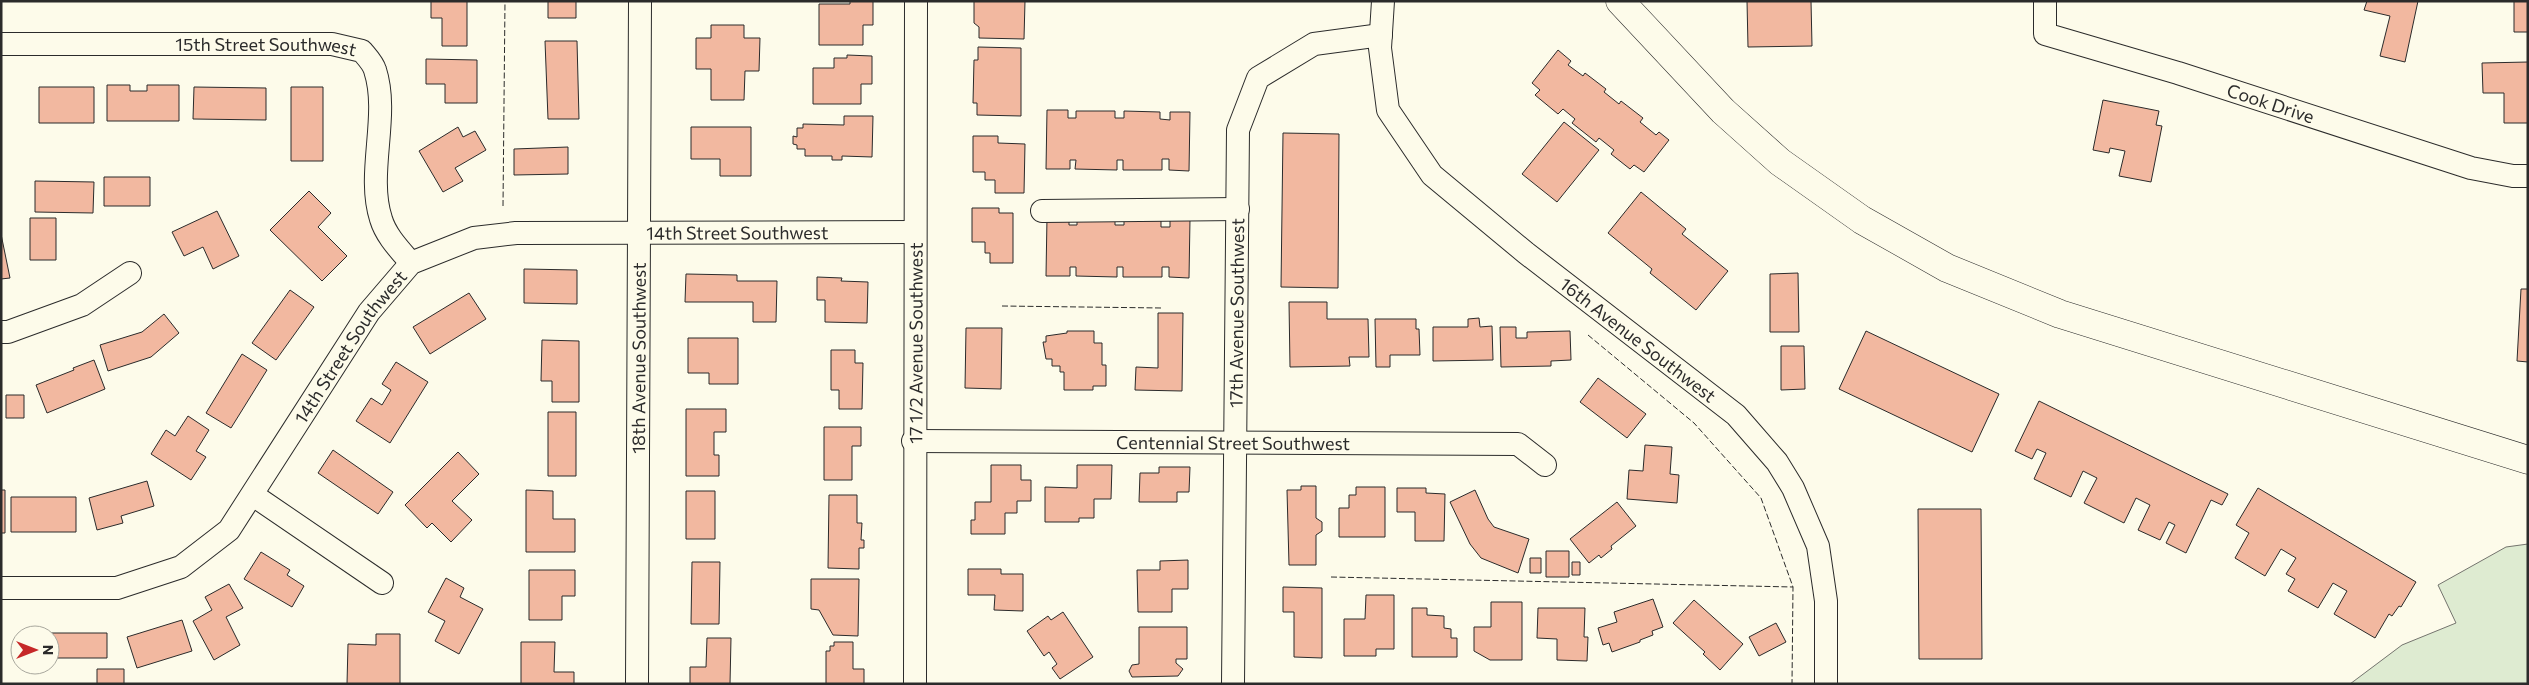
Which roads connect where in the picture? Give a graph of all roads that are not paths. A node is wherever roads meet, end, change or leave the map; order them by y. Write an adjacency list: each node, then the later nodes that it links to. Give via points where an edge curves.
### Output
1 (640, 1): 11 (street, 18th Avenue Southwest)
2 (916, 1): 12 (street, 17 1/2 Avenue Southwest)
3 (1383, 1): 6 (street, 16th Avenue Southwest)
4 (1620, 1): 18 (main road, via 1723,111 1780,162 1862,220 1947,268 2060,314)
5 (2045, 1): 8 (street, Cook Drive, via 2044,34 2178,73 2471,168)
6 (1381, 35): 9 (street, 17th Avenue Southwest, via 1314,44 1258,78 1238,130); 26 (street, 16th Avenue Southwest, via 1388,110 1432,175 1526,253 1736,415 1777,462 1793,488 1818,546 1826,601)
7 (1, 44): 13 (street, 15th Street Southwest, via 332,44 362,51 375,68 379,92 377,193 381,219 392,240)
8 (2528, 176)
9 (1238, 209): 10 (street); 17 (street, 17th Avenue Southwest)
10 (1042, 210)
11 (639, 232): 12 (street, 14th Street Southwest); 13 (street, 14th Street Southwest, via 516,233 474,238); 23 (street, 18th Avenue Southwest)
12 (915, 232): 16 (street, 17 1/2 Avenue Southwest)
13 (412, 263): 20 (street, 14th Street Southwest, via 369,312)
14 (130, 273): 15 (street, via 82,306)
15 (1, 332)
16 (914, 441): 17 (street, Centennial Street Southwest); 24 (street, 17 1/2 Avenue Southwest)
17 (1235, 443): 19 (street, Centennial Street Southwest, via 1518,444); 25 (street, 17th Avenue Southwest)
18 (2528, 460)
19 (1545, 464)
20 (254, 495): 21 (street); 22 (street, 14th Street Southwest, via 229,530 181,567 117,588)
21 (382, 583)
22 (1, 588)
23 (637, 684)
24 (915, 684)
25 (1232, 684)
26 (1826, 684)

